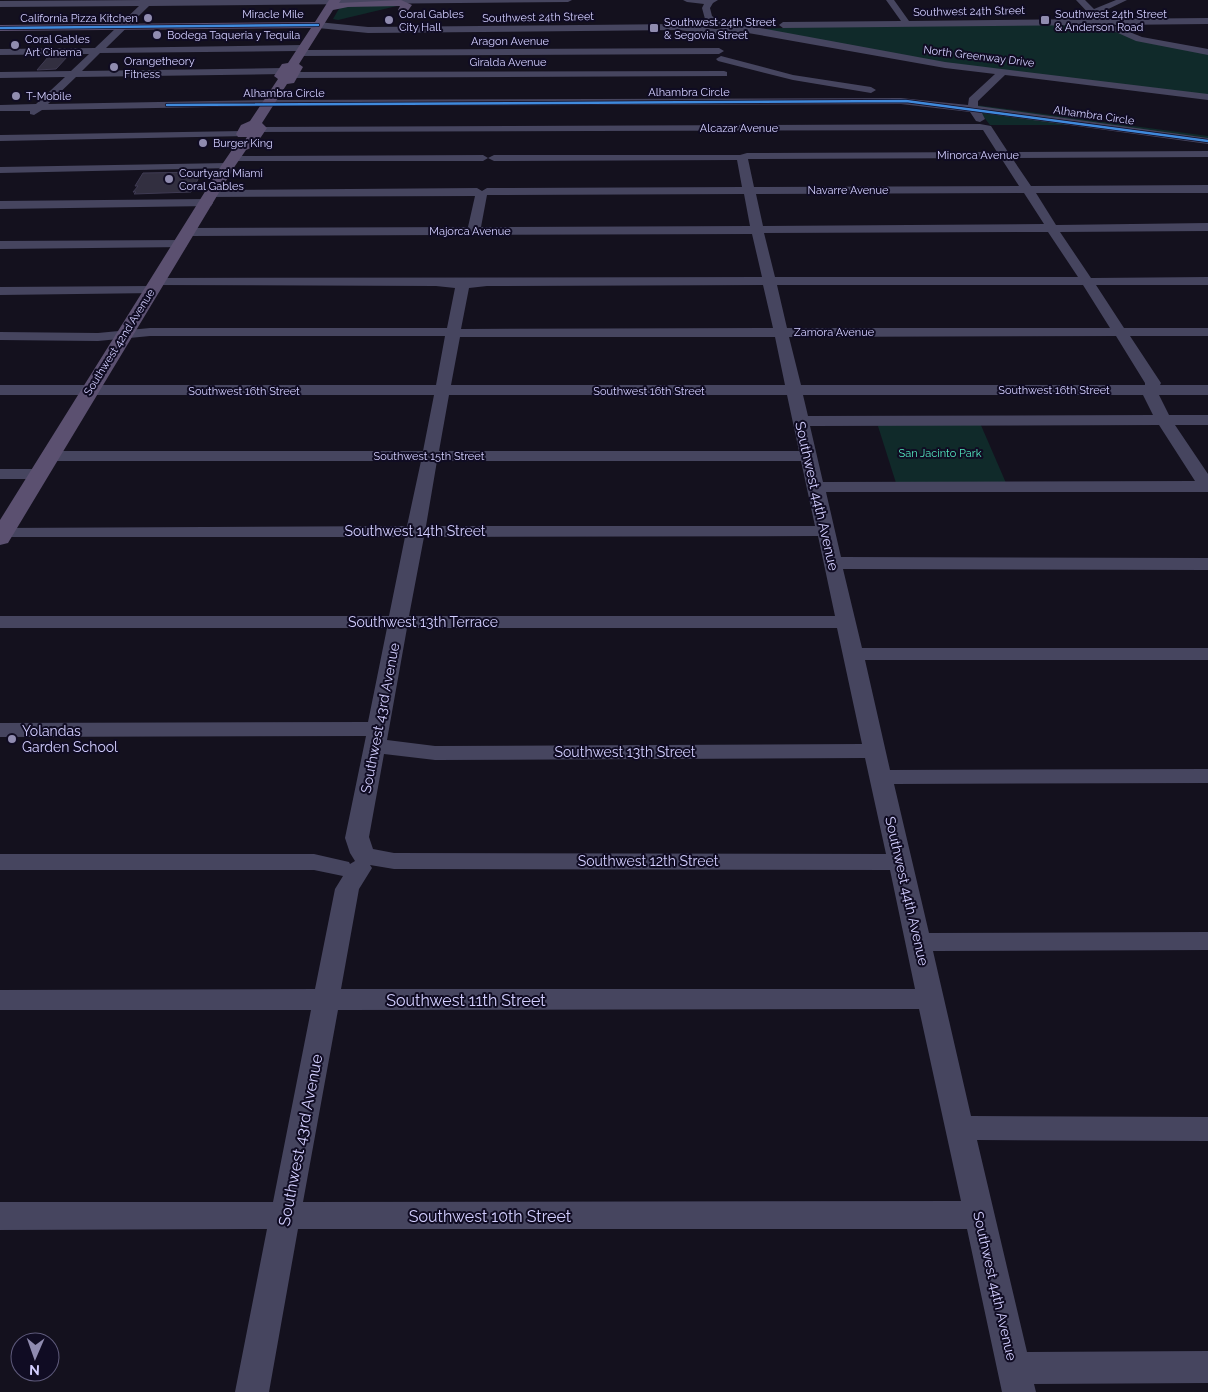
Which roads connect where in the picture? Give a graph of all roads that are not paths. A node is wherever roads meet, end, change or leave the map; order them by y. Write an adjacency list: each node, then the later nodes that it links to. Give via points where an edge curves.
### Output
1 (521, 0): 2 (street); 6 (street); 27 (street)
2 (568, 0)
3 (676, 0): 7 (street)
4 (890, 0): 21 (street)
5 (1123, 0): 11 (street)
6 (496, 1): 9 (street); 12 (street)
7 (690, 1): 13 (street)
8 (148, 2): 9 (street); 10 (street); 23 (street)
9 (332, 3): 12 (main road, via 400,3 407,5); 22 (main road, Southwest 42nd Avenue)
10 (0, 4)
11 (1084, 6): 17 (street); 18 (street, via 1111,19); 20 (street, via 1080,17)
12 (403, 10): 14 (street)
13 (708, 12): 27 (street, Southwest 24th Street, via 679,27); 28 (street, Southwest 24th Street); 28 (street); 32 (street)
14 (387, 13)
15 (361, 19): 22 (street)
16 (1073, 21): 17 (street, Southwest 24th Street); 20 (street, Southwest 24th Street); 26 (street)
17 (1101, 21): 18 (street, Southwest 24th Street); 26 (street)
18 (1131, 21): 19 (street, Southwest 24th Street); 26 (street)
19 (1208, 21)
20 (1054, 22): 21 (street, Southwest 24th Street)
21 (906, 24): 25 (street, Southwest 24th Street)
22 (318, 25): 23 (main road, Miracle Mile); 29 (street, Southwest 24th Street); 34 (main road, Southwest 42nd Avenue)
23 (123, 26): 24 (main road, Miracle Mile); 35 (street)
24 (0, 27)
25 (761, 28): 28 (street, North Greenway Drive); 28 (street, Southwest 24th Street); 39 (street, North Greenway Drive, via 922,62)
26 (1113, 28): 36 (street, via 1145,40)
27 (515, 29): 29 (street, Southwest 24th Street); 33 (street)
28 (732, 29): 32 (street)
29 (368, 30): 30 (street)
30 (330, 36)
31 (319, 40): 34 (street)
32 (716, 40): 38 (street, Southwest 44th Avenue)
33 (512, 45): 34 (street, Aragon Avenue); 38 (street, Aragon Avenue); 41 (street)
34 (303, 48): 35 (street, Aragon Avenue); 44 (main road, Southwest 42nd Avenue)
35 (98, 51): 37 (street, Aragon Avenue); 40 (street)
36 (1208, 51)
37 (0, 52)
38 (721, 57): 42 (street, Southwest 44th Avenue); 47 (street, Aragon Avenue, via 796,79 878,91)
39 (1002, 72): 46 (street, North Greenway Drive); 51 (street)
40 (73, 74): 43 (street, Giralda Avenue); 44 (street, Giralda Avenue); 50 (street)
41 (506, 74): 42 (street, Giralda Avenue); 44 (street, Giralda Avenue); 60 (street)
42 (724, 74): 45 (street, Southwest 44th Avenue)
43 (0, 75)
44 (288, 75): 48 (main road, Southwest 42nd Avenue)
45 (728, 95): 47 (street, Alhambra Circle); 60 (street, Alhambra Circle); 61 (street, Southwest 44th Avenue)
46 (1208, 97)
47 (892, 98): 51 (street, Alhambra Circle)
48 (270, 101): 50 (street, Alhambra Circle); 56 (main road, Southwest 42nd Avenue); 60 (street, Alhambra Circle)
49 (0, 102): 50 (street, Alhambra Circle)
50 (42, 104): 52 (street, Alhambra Circle); 58 (street)
51 (973, 106): 53 (street, Alhambra Circle); 54 (street); 57 (street, Alhambra Circle)
52 (0, 108)
53 (1094, 125): 55 (street); 59 (street, Alhambra Circle)
54 (987, 126): 61 (street, Alcazar Avenue); 64 (street)
55 (1015, 126)
56 (257, 127): 60 (street, Alcazar Avenue); 62 (main road, Southwest 42nd Avenue)
57 (1208, 135)
58 (2, 140): 62 (street)
59 (1208, 141)
60 (492, 144): 61 (street, Minorca Avenue); 61 (street, Alcazar Avenue); 62 (street, Minorca Avenue); 68 (street, Navarre Avenue); 69 (street, Navarre Avenue); 74 (street)
61 (740, 148): 64 (street, Minorca Avenue); 68 (street, Southwest 44th Avenue)
62 (239, 150): 65 (street, Minorca Avenue); 69 (main road, Southwest 42nd Avenue)
63 (1208, 154): 64 (street, Minorca Avenue)
64 (1004, 155): 67 (street)
65 (0, 170)
66 (1208, 189): 67 (street, Navarre Avenue)
67 (1027, 190): 68 (street, Navarre Avenue); 72 (street)
68 (749, 191): 73 (street, Southwest 44th Avenue)
69 (209, 198): 70 (street, Navarre Avenue); 75 (main road, Southwest 42nd Avenue)
70 (0, 205)
71 (1208, 227): 72 (street, Majorca Avenue)
72 (1052, 228): 73 (street, Majorca Avenue); 78 (street)
73 (758, 230): 74 (street, Majorca Avenue); 77 (street, Southwest 44th Avenue)
74 (474, 231): 75 (street, Majorca Avenue)
75 (184, 238): 76 (street, Majorca Avenue); 81 (main road, Southwest 42nd Avenue)
76 (0, 245)
77 (770, 281): 78 (street); 80 (street); 84 (street, Southwest 44th Avenue)
78 (1087, 281): 79 (street); 85 (street)
79 (1208, 281)
80 (463, 283): 81 (street); 83 (street, Southwest 43rd Avenue)
81 (154, 286): 82 (street); 87 (main road, Southwest 42nd Avenue)
82 (0, 290)
83 (454, 332): 84 (street, Zamora Avenue); 87 (street, Zamora Avenue); 91 (street, Southwest 43rd Avenue)
84 (780, 332): 85 (street, Zamora Avenue); 94 (street, Southwest 44th Avenue)
85 (1120, 332): 86 (street, Zamora Avenue); 92 (street, via 1153,383)
86 (1208, 332)
87 (124, 334): 88 (street, Zamora Avenue, via 98,337); 90 (main road, Southwest 42nd Avenue)
88 (0, 336)
89 (0, 390): 90 (street, Southwest 16th Street)
90 (89, 390): 91 (street, Southwest 16th Street); 100 (main road, Southwest 42nd Avenue)
91 (441, 390): 94 (street, Southwest 16th Street); 98 (street, Southwest 43rd Avenue)
92 (1152, 390): 93 (street, Southwest 16th Street); 94 (street, Southwest 16th Street); 95 (street, via 1153,400)
93 (1208, 390)
94 (794, 391): 97 (street, Southwest 44th Avenue)
95 (1164, 420): 96 (street); 97 (street); 102 (street)
96 (1208, 420)
97 (800, 421): 99 (street, Southwest 44th Avenue)
98 (429, 456): 99 (street, Southwest 15th Street); 100 (street, Southwest 15th Street); 104 (street, Southwest 43rd Avenue)
99 (808, 456): 103 (street, Southwest 44th Avenue)
100 (44, 465): 101 (street, Southwest 15th Street); 106 (main road, Southwest 42nd Avenue)
101 (0, 474)
102 (1208, 486): 103 (street)
103 (815, 487): 105 (street, Southwest 44th Avenue)
104 (415, 531): 105 (street, Southwest 14th Street); 106 (street, Southwest 14th Street); 110 (street, Southwest 43rd Avenue)
105 (825, 531): 107 (street, Southwest 44th Avenue)
106 (2, 535)
107 (832, 563): 108 (street); 111 (street, Southwest 44th Avenue)
108 (1208, 564)
109 (0, 622): 110 (street, Southwest 13th Terrace)
110 (398, 622): 111 (street, Southwest 13th Terrace); 115 (street, Southwest 43rd Avenue)
111 (846, 622): 112 (street, Southwest 44th Avenue)
112 (854, 654): 113 (street); 116 (street, Southwest 44th Avenue)
113 (1208, 654)
114 (0, 730): 115 (street, Southwest 13th Street)
115 (377, 738): 116 (street, Southwest 13th Street, via 435,753); 120 (street, Southwest 43rd Avenue)
116 (875, 751): 118 (street, Southwest 44th Avenue)
117 (1208, 776): 118 (street)
118 (881, 777): 121 (street, Southwest 44th Avenue)
119 (0, 862): 120 (street, Southwest 12th Street)
120 (352, 862): 121 (street, Southwest 12th Street); 126 (street, Southwest 43rd Avenue)
121 (901, 862): 123 (street, Southwest 44th Avenue)
122 (1208, 941): 123 (street)
123 (919, 942): 124 (street, Southwest 44th Avenue)
124 (931, 999): 126 (street, Southwest 11th Street); 127 (street, Southwest 44th Avenue)
125 (0, 1000): 126 (street, Southwest 11th Street)
126 (326, 1000): 130 (street, Southwest 43rd Avenue)
127 (960, 1128): 128 (street); 131 (street, Southwest 44th Avenue)
128 (1208, 1129)
129 (0, 1216): 130 (street, Southwest 10th Street)
130 (286, 1216): 131 (street, Southwest 10th Street); 134 (street, Southwest 43rd Avenue)
131 (979, 1216): 133 (street, Southwest 44th Avenue)
132 (1208, 1367): 133 (street)
133 (1016, 1380)
134 (252, 1392)

